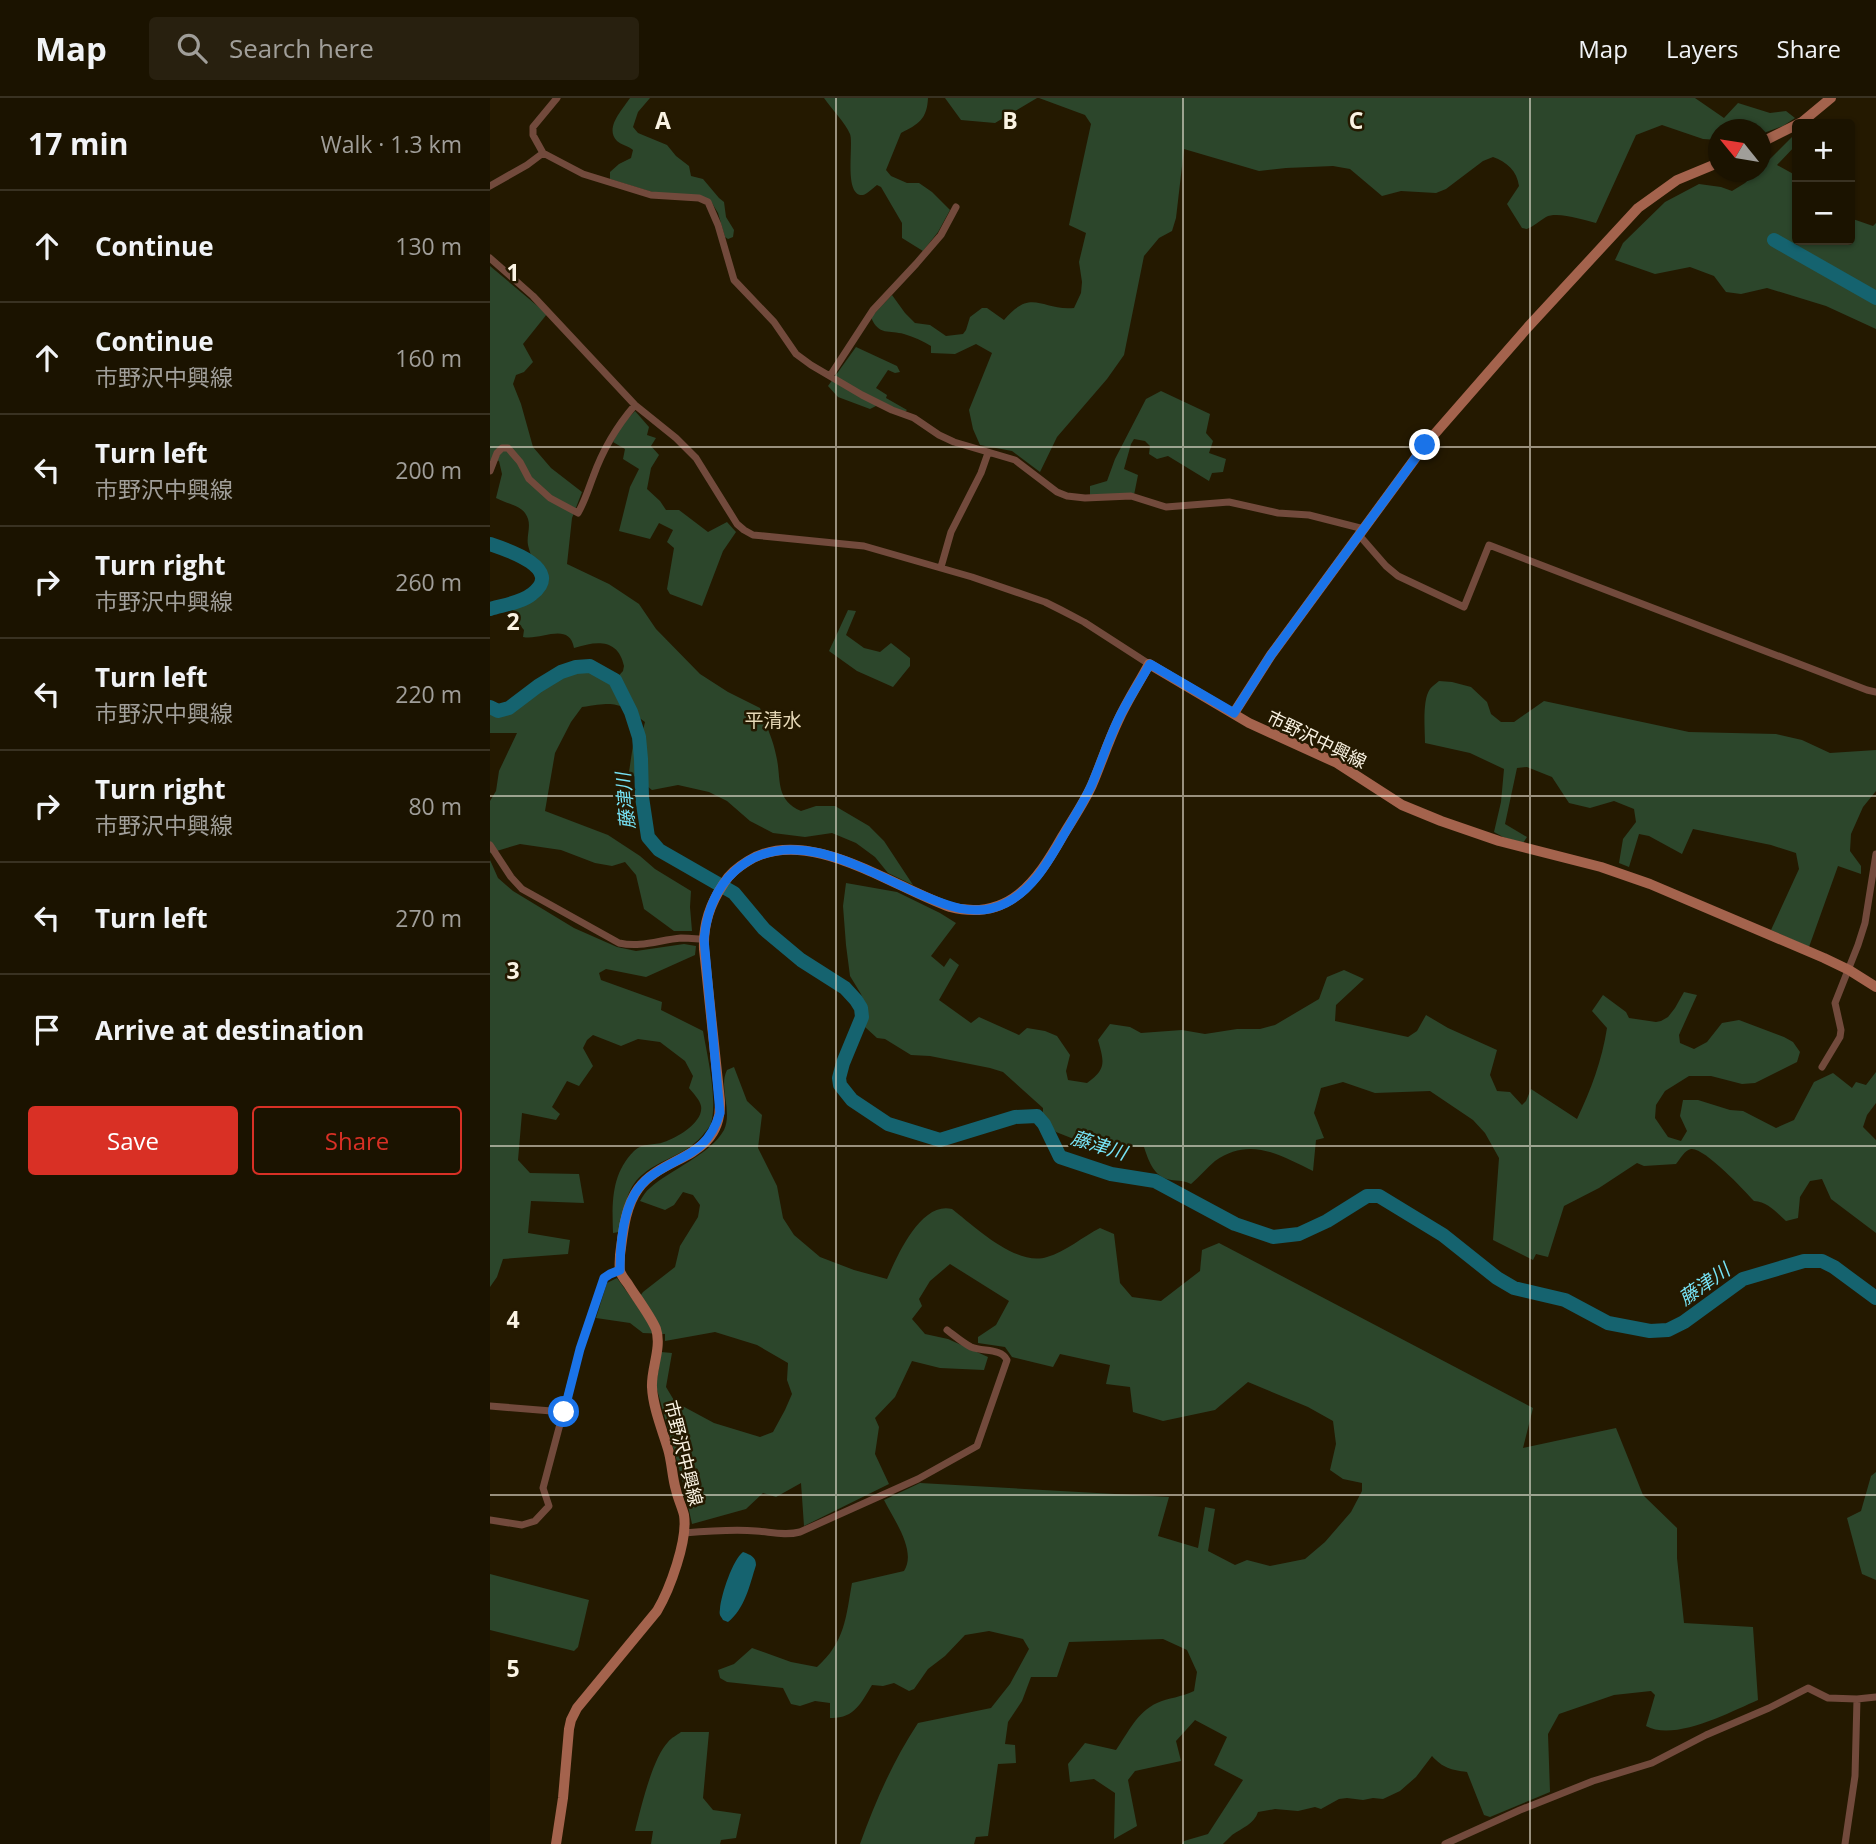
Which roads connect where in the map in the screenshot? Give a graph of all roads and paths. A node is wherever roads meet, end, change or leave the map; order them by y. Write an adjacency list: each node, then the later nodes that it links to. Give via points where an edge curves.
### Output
1 (557, 98): 4 (street, via 533,127)
2 (1831, 98): 3 (main road)
3 (1771, 137)
4 (543, 153): 6 (street); 9 (street, via 583,174 651,195 708,202 734,280 774,322 796,354)
5 (1708, 167): 13 (main road, via 1677,180 1638,208 1425,445)
6 (490, 186)
7 (956, 207): 9 (street, via 941,235 873,310)
8 (490, 258): 10 (street, via 533,296)
9 (830, 376): 11 (street, via 939,435)
10 (635, 405): 12 (street, via 613,432 579,513 550,498 508,447 497,453); 14 (street, via 696,458 737,524 753,535 864,545)
11 (988, 453): 13 (street, via 1015,460 1067,496 1131,496 1166,507 1229,502 1278,513 1309,514); 14 (street, via 951,532)
12 (490, 471)
13 (1361, 532): 16 (street, via 1398,576 1464,607 1489,545); 17 (main road)
14 (941, 567): 15 (street, via 1045,602)
15 (1150, 664): 17 (main road, 市野沢中興線); 20 (main road, via 1118,720 1091,788 1047,863 1020,894 1004,904 961,910 842,861 803,849 774,850 751,859 727,878 712,901)
16 (1876, 692)
17 (1234, 713): 21 (main road, 市野沢中興線, via 1337,763 1402,805 1499,841 1650,884)
18 (490, 845): 20 (street, via 522,889 619,943 631,946)
19 (1876, 855): 21 (street, via 1865,923)
20 (704, 939): 24 (main road, via 720,1113 697,1150 639,1187 626,1217)
21 (1849, 970): 22 (main road, 市野沢中興線); 23 (street, via 1835,1003 1840,1037)
22 (1876, 987)
23 (1822, 1067)
24 (620, 1270): 27 (street, via 604,1278); 29 (main road, 市野沢中興線, via 657,1331 652,1388 684,1516)
25 (947, 1331): 29 (street, via 970,1347 1006,1356 977,1446 918,1479 800,1532)
26 (490, 1406): 27 (street)
27 (564, 1412): 28 (street, via 543,1488 549,1506 535,1521 522,1525)
28 (490, 1520)
29 (684, 1533): 32 (main road, 市野沢中興線, via 661,1604 571,1720)
30 (1876, 1697): 31 (street)
31 (1857, 1699): 33 (street, via 1828,1698 1808,1688 1652,1763 1593,1781); 34 (street, via 1855,1776)
32 (556, 1844)
33 (1445, 1844)
34 (1845, 1844)

